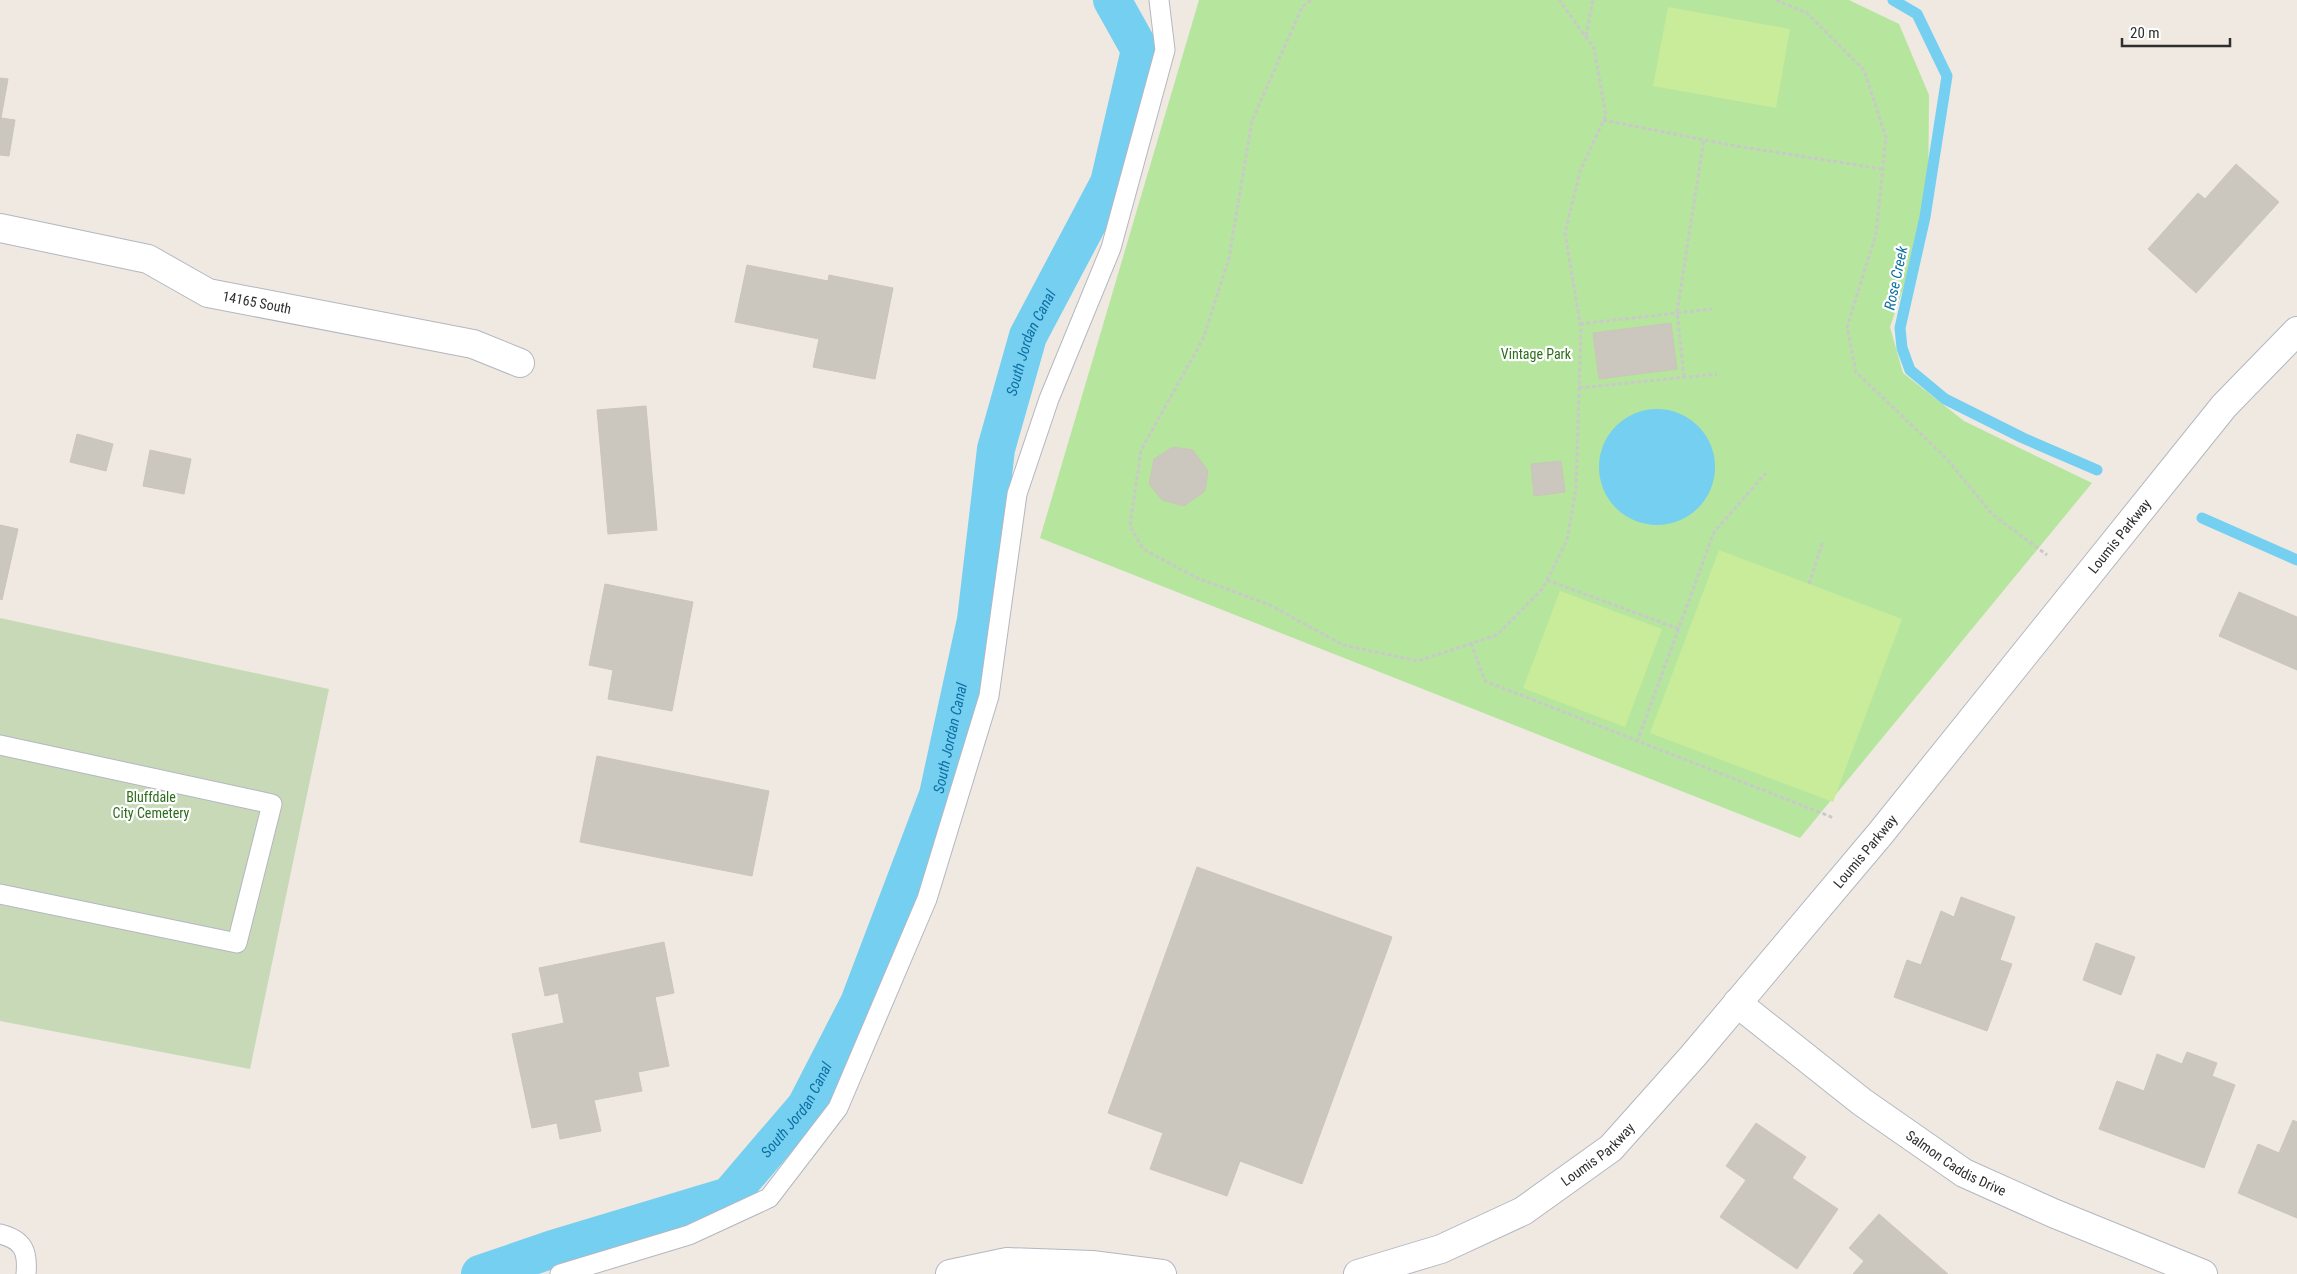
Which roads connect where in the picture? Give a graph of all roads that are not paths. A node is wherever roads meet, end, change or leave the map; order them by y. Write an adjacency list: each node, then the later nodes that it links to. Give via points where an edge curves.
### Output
1 (1160, 0): 10 (lane, via 1165,50 1111,248 1049,399 1018,494 989,696 927,899 838,1108 769,1198 689,1235)
2 (0, 228): 4 (street, 14165 South, via 148,260 208,293 473,344)
3 (2297, 331): 7 (street, Loumis Parkway, via 2224,406 1880,834)
4 (520, 363)
5 (0, 745): 6 (lane, via 272,804 237,943)
6 (0, 894)
7 (1738, 1003): 13 (street, Loumis Parkway, via 1611,1148 1523,1211 1441,1249); 14 (street, Salmon Caddis Drive, via 1862,1102 1964,1172 2053,1213)
8 (0, 1234): 9 (lane, via 22,1246 27,1257)
9 (26, 1274)
10 (560, 1274)
11 (950, 1274): 12 (street, via 1008,1262 1092,1264)
12 (1162, 1274)
13 (1358, 1274)
14 (2203, 1274)

